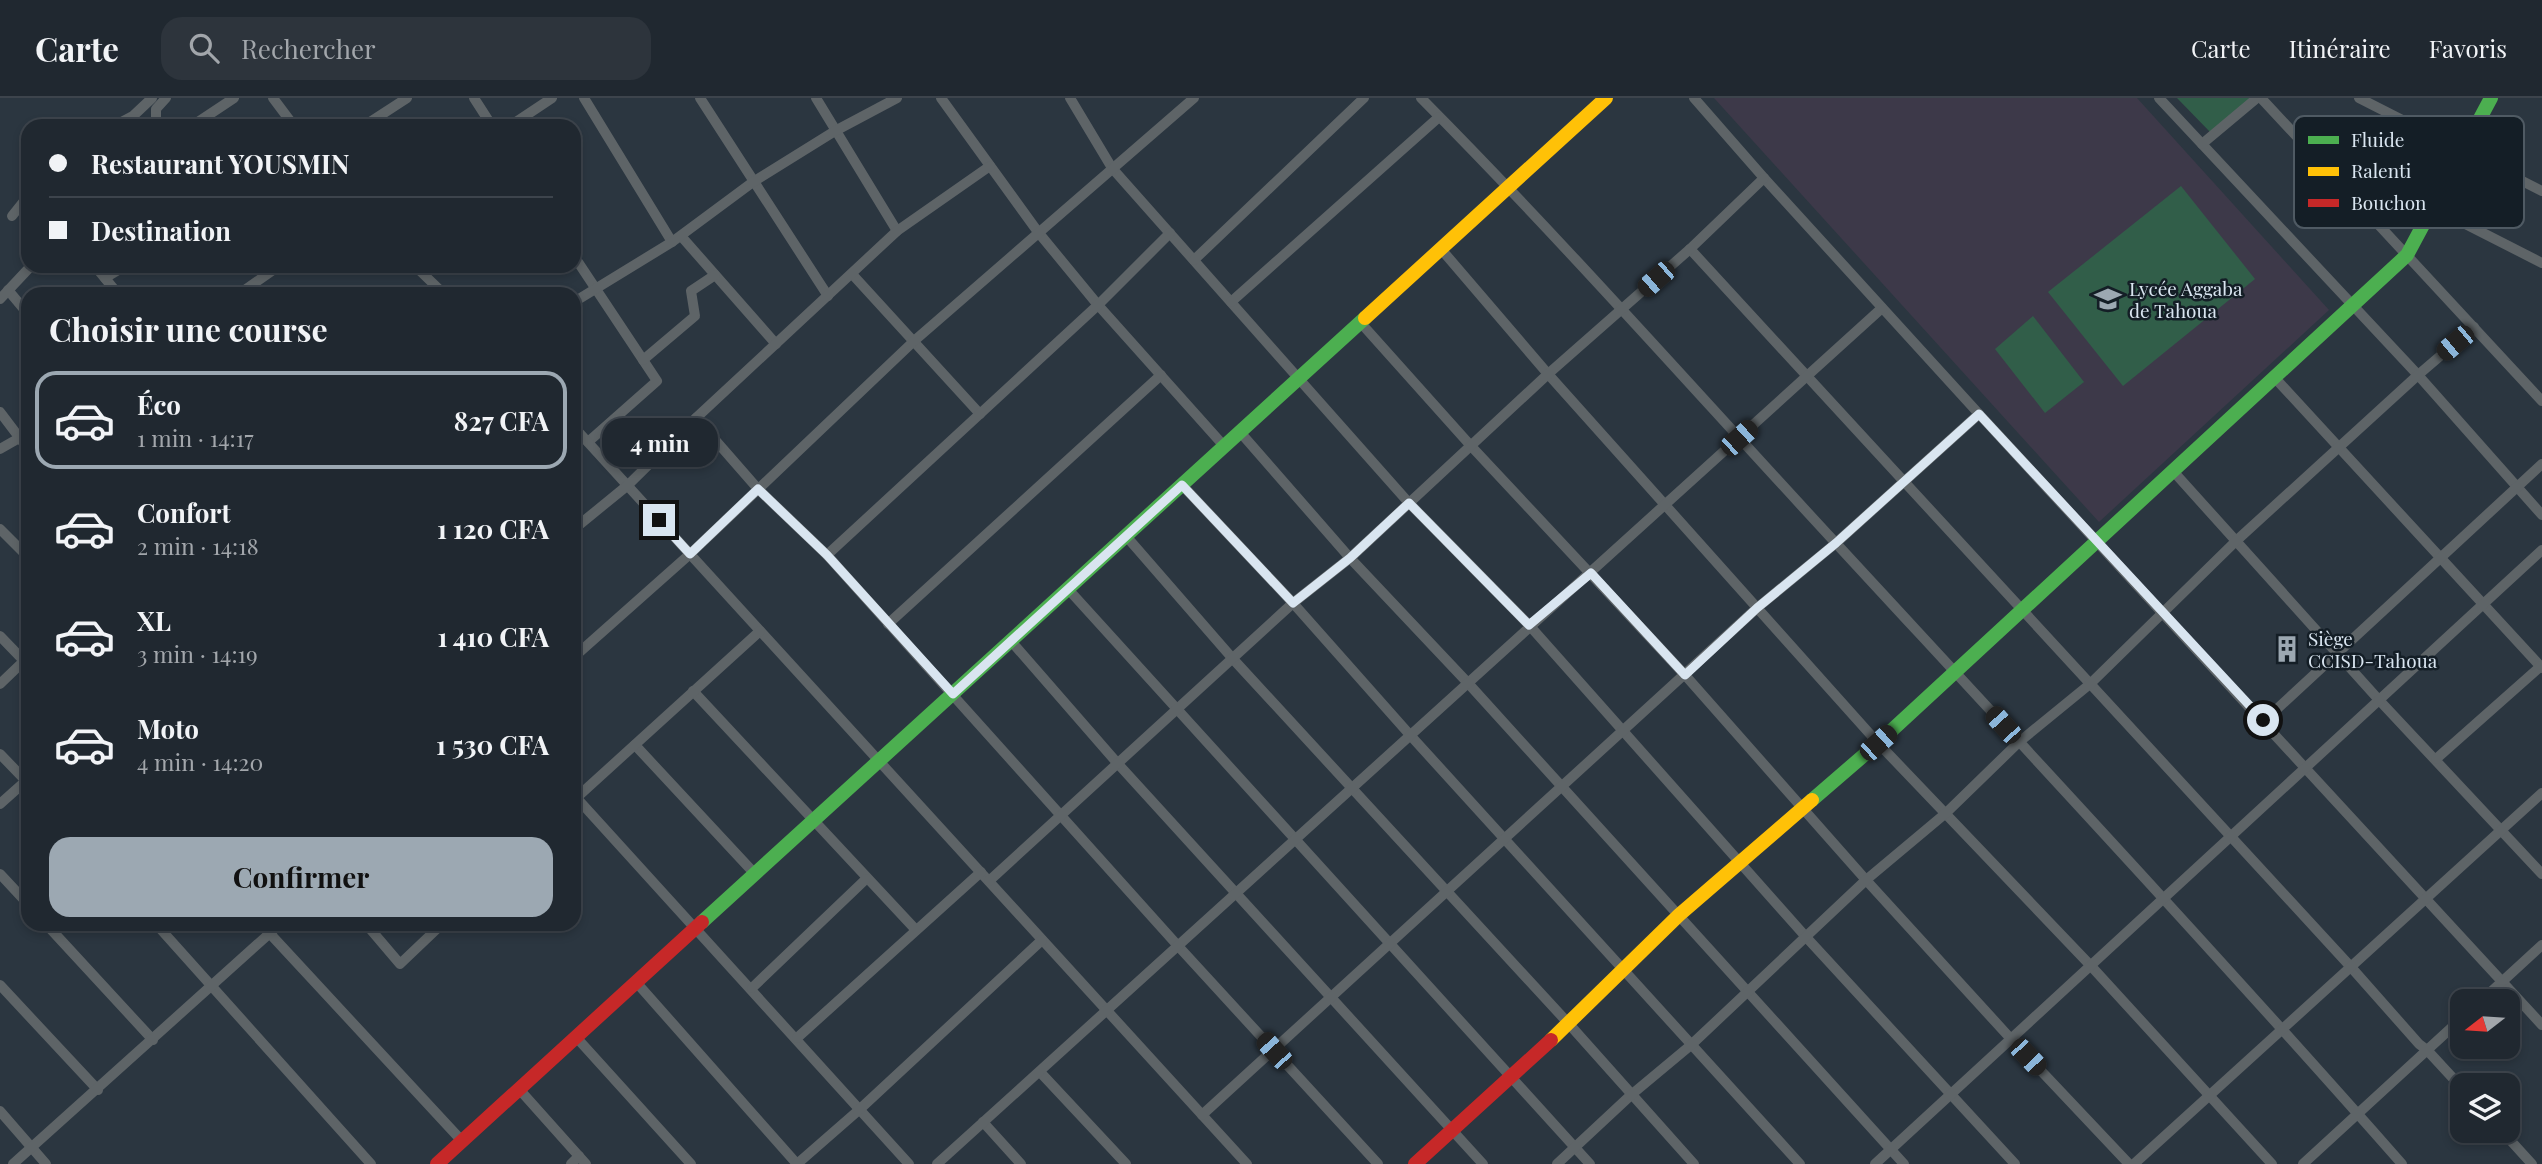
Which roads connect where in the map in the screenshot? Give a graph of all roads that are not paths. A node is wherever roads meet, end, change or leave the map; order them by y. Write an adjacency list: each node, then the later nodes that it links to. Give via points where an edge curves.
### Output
1 (152, 98): 26 (street)
2 (166, 98): 27 (street, via 156,109)
3 (234, 98): 28 (street)
4 (273, 98): 29 (street)
5 (407, 98): 30 (street)
6 (474, 98): 31 (street)
7 (552, 98): 32 (street)
8 (584, 98): 51 (street)
9 (700, 98): 39 (street)
10 (816, 98): 33 (street)
11 (897, 98): 33 (street)
12 (941, 98): 36 (street)
13 (1070, 98): 37 (street)
14 (1364, 98): 55 (street)
15 (1421, 98): 25 (street)
16 (1606, 98): 41 (street)
17 (1694, 98): 38 (street)
18 (2159, 98): 35 (street)
19 (2259, 98): 34 (street); 35 (street)
20 (2359, 98): 23 (street)
21 (2491, 98): 24 (street)
22 (1190, 99): 37 (street)
23 (2394, 116)
24 (2481, 116)
25 (1439, 117): 41 (street); 74 (street)
26 (127, 119)
27 (156, 119)
28 (202, 119)
29 (289, 119)
30 (375, 119)
31 (488, 119)
32 (520, 119)
33 (835, 131): 39 (street); 48 (street)
34 (2294, 135)
35 (2202, 144): 77 (street)
36 (990, 166): 48 (street); 49 (street)
37 (1112, 168): 49 (street); 50 (street)
38 (1764, 178): 53 (street); 78 (street)
39 (753, 182): 51 (street); 71 (street)
40 (2524, 182): 42 (street)
41 (1509, 187): 52 (street); 79 (street)
42 (2542, 191)
43 (21, 205): 44 (street)
44 (12, 216)
45 (2382, 228): 54 (street)
46 (2423, 228): 54 (street)
47 (2473, 228): 56 (street)
48 (898, 231): 63 (street)
49 (1038, 232): 75 (street); 82 (street)
50 (1170, 233): 55 (street); 75 (street)
51 (676, 239): 64 (street); 69 (street)
52 (1441, 249): 80 (street); 85 (street)
53 (1690, 249): 79 (street); 88 (street)
54 (2407, 255): 77 (street); 81 (street)
55 (1194, 260): 74 (street)
56 (2542, 263)
57 (581, 267): 69 (street)
58 (25, 273): 70 (street)
59 (101, 273): 65 (street)
60 (113, 273): 65 (street)
61 (269, 273): 67 (street)
62 (422, 273): 68 (street)
63 (852, 274): 71 (street); 82 (street)
64 (715, 275): 83 (street); 84 (street, via 691,291 695,316)
65 (105, 278): 66 (street)
66 (112, 287)
67 (249, 287)
68 (437, 287)
69 (595, 289): 72 (street); 84 (street)
70 (8, 290): 73 (street); 76 (street)
71 (828, 296): 83 (street)
72 (581, 298)
73 (0, 299)
74 (1231, 302): 89 (street)
75 (1098, 305): 86 (street); 93 (street)
76 (21, 306)
77 (2354, 306): 87 (street); 90 (street)
78 (1882, 308): 88 (street); 94 (street)
79 (1621, 309): 85 (street); 100 (street)
80 (1360, 322): 89 (street); 103 (street)
81 (2474, 327): 87 (street); 91 (street)
82 (914, 341): 93 (street); 112 (street)
83 (776, 344): 95 (street)
84 (643, 360): 101 (street, via 657,381)
85 (1548, 374): 103 (street); 114 (street)
86 (1161, 375): 102 (street); 135 (street)
87 (2418, 375): 104 (street); 111 (street)
88 (1807, 376): 100 (street); 108 (street)
89 (1299, 378): 96 (street); 113 (street)
90 (2275, 378): 104 (street); 107 (street)
91 (2542, 401)
92 (0, 412): 97 (street)
93 (980, 414): 125 (street)
94 (1979, 414): 108 (street); 120 (street)
95 (696, 418): 109 (street); 112 (street)
96 (1240, 432): 102 (street); 127 (street)
97 (21, 434)
98 (581, 434): 101 (street)
99 (21, 437): 105 (street)
100 (1739, 438): 114 (street); 121 (street)
101 (588, 442): 109 (street)
102 (1224, 446): 110 (street)
103 (1471, 446): 113 (street); 128 (street)
104 (2340, 447): 119 (street); 126 (street)
105 (0, 449)
106 (2542, 464): 111 (street)
107 (2174, 471): 119 (street); 120 (street)
108 (1904, 482): 121 (street); 133 (street)
109 (628, 485): 116 (street); 124 (street)
110 (1182, 485): 118 (street); 130 (street)
111 (2517, 487): 115 (street); 126 (street)
112 (758, 489): 124 (street); 125 (street)
113 (1409, 503): 127 (street); 136 (street)
114 (1665, 506): 128 (street); 132 (street)
115 (2542, 515)
116 (581, 523)
117 (0, 529): 122 (street)
118 (1126, 536): 129 (street); 143 (street)
119 (2236, 541): 134 (street); 141 (street)
120 (2097, 542): 133 (street); 134 (street)
121 (1836, 543): 132 (street); 146 (street)
122 (21, 550)
123 (2542, 550): 131 (street)
124 (690, 554): 137 (street); 140 (street)
125 (827, 555): 135 (street)
126 (2442, 556): 131 (street); 141 (street)
127 (1350, 558): 130 (street); 148 (street)
128 (1591, 573): 136 (street); 147 (street)
129 (1068, 589): 139 (street); 154 (street)
130 (1293, 603): 143 (street); 157 (street)
131 (2483, 603): 145 (street); 153 (street)
132 (1757, 608): 147 (street); 159 (street)
133 (2022, 610): 146 (street); 150 (street)
134 (2163, 614): 150 (street); 155 (street)
135 (888, 624): 152 (street)
136 (1529, 625): 148 (street); 156 (street)
137 (760, 631): 151 (street); 163 (street)
138 (0, 636): 142 (street)
139 (1011, 641): 152 (street); 164 (street)
140 (581, 651)
141 (2337, 652): 153 (street); 155 (street)
142 (21, 655)
143 (1233, 659): 154 (street); 169 (street)
144 (21, 666): 149 (street)
145 (2541, 667): 162 (street)
146 (1955, 672): 158 (street); 159 (street)
147 (1685, 675): 156 (street); 174 (street)
148 (1467, 682): 157 (street); 167 (street)
149 (0, 684)
150 (2090, 684): 158 (street); 179 (street)
151 (693, 691): 160 (street); 177 (street)
152 (953, 694): 163 (street); 176 (street)
153 (2379, 700): 162 (street); 165 (street)
154 (1178, 711): 164 (street); 181 (street)
155 (2263, 720): 165 (street)
156 (1622, 731): 167 (street); 182 (street)
157 (1410, 735): 169 (street); 180 (street)
158 (2019, 742): 175 (street); 194 (street)
159 (1878, 743): 174 (street); 175 (street)
160 (635, 745): 170 (street); 185 (street)
161 (0, 754): 166 (street)
162 (2436, 759): 178 (street)
163 (879, 761): 177 (street); 183 (street)
164 (1119, 765): 176 (street); 191 (street)
165 (2306, 769): 179 (street); 193 (street)
166 (21, 775)
167 (1562, 785): 180 (street); 195 (street)
168 (21, 786): 173 (street)
169 (1352, 790): 181 (street); 190 (street)
170 (581, 792)
171 (2542, 793): 178 (street)
172 (581, 803): 196 (street)
173 (0, 804)
174 (1802, 808): 182 (street); 188 (street)
175 (1946, 813): 188 (street); 208 (street)
176 (1061, 815): 189 (street); 207 (street)
177 (814, 821): 185 (street); 187 (street)
178 (2502, 829): 186 (street); 193 (street)
179 (2231, 837): 194 (street); 209 (street)
180 (1504, 838): 190 (street); 210 (street)
181 (1296, 841): 191 (street); 205 (street)
182 (1739, 863): 195 (street); 203 (street)
183 (981, 872): 189 (street); 197 (street)
184 (0, 874): 192 (street)
185 (755, 874): 196 (street)
186 (2542, 874)
187 (866, 879): 197 (street); 215 (street)
188 (1866, 880): 203 (street); 226 (street)
189 (989, 881): 204 (street)
190 (1446, 890): 205 (street); 220 (street)
191 (1237, 895): 207 (street); 218 (street)
192 (21, 896)
193 (2424, 898): 209 (street); 212 (street)
194 (2164, 900): 208 (street); 222 (street)
195 (1679, 915): 210 (street); 217 (street)
196 (696, 928): 211 (street); 215 (street)
197 (916, 930): 225 (street)
198 (52, 931): 227 (street)
199 (162, 931): 214 (street)
200 (372, 931): 201 (street, via 400,964)
201 (435, 931)
202 (270, 933): 214 (street); 245 (street)
203 (1806, 937): 217 (street); 237 (street)
204 (1042, 940): 219 (street); 239 (street)
205 (1390, 942): 218 (street); 233 (street)
206 (2542, 945): 212 (street)
207 (1179, 947): 219 (street); 230 (street)
208 (2091, 966): 226 (street); 238 (street)
209 (2350, 966): 222 (street); 229 (street)
210 (1623, 970): 220 (street); 228 (street)
211 (636, 982): 224 (street); 256 (street)
212 (2502, 982): 216 (street); 221 (street)
213 (0, 985): 235 (street)
214 (212, 986): 227 (street); 253 (street)
215 (752, 988): 225 (street)
216 (2494, 989)
217 (1747, 993): 228 (street); 249 (street)
218 (1332, 998): 230 (street); 244 (street)
219 (1108, 1012): 231 (street); 242 (street)
220 (1569, 1024): 233 (street); 236 (street)
221 (2542, 1025)
222 (2283, 1028): 238 (street); 241 (street)
223 (2450, 1029): 229 (street)
224 (576, 1037): 234 (street); 255 (street)
225 (797, 1038): 239 (street)
226 (2011, 1039): 237 (street); 272 (street)
227 (153, 1040): 235 (street)
228 (1691, 1045): 236 (street); 268 (street)
229 (2427, 1050): 232 (street); 241 (street)
230 (1274, 1051): 242 (street); 262 (street)
231 (1040, 1072): 243 (street); 260 (street)
232 (2450, 1075)
233 (1511, 1077): 244 (street); 248 (street)
234 (519, 1089): 245 (street); 250 (street)
235 (98, 1090): 247 (street)
236 (1631, 1095): 248 (street); 267 (street)
237 (1950, 1095): 249 (street); 271 (street)
238 (2209, 1096): 272 (street); 273 (street)
239 (860, 1109): 256 (street); 257 (street)
240 (0, 1111): 247 (street)
241 (2358, 1114): 274 (street); 275 (street)
242 (1202, 1115): 261 (street)
243 (983, 1122): 258 (street); 259 (street)
244 (1452, 1130): 263 (street); 264 (street)
245 (462, 1141): 254 (street)
246 (2513, 1143): 276 (street)
247 (32, 1146): 251 (street); 252 (street)
248 (1575, 1147): 265 (street); 266 (street)
249 (1890, 1150): 269 (street); 270 (street)
250 (579, 1161)
251 (13, 1164)
252 (46, 1164)
253 (371, 1164)
254 (437, 1164)
255 (691, 1164)
256 (797, 1164)
257 (909, 1164)
258 (937, 1164)
259 (1021, 1164)
260 (1126, 1164)
261 (1247, 1164)
262 (1378, 1164)
263 (1415, 1164)
264 (1483, 1164)
265 (1557, 1164)
266 (1590, 1164)
267 (1694, 1164)
268 (1800, 1164)
269 (1875, 1164)
270 (1904, 1164)
271 (2015, 1164)
272 (2131, 1164)
273 (2272, 1164)
274 (2303, 1164)
275 (2402, 1164)
276 (2532, 1164)

